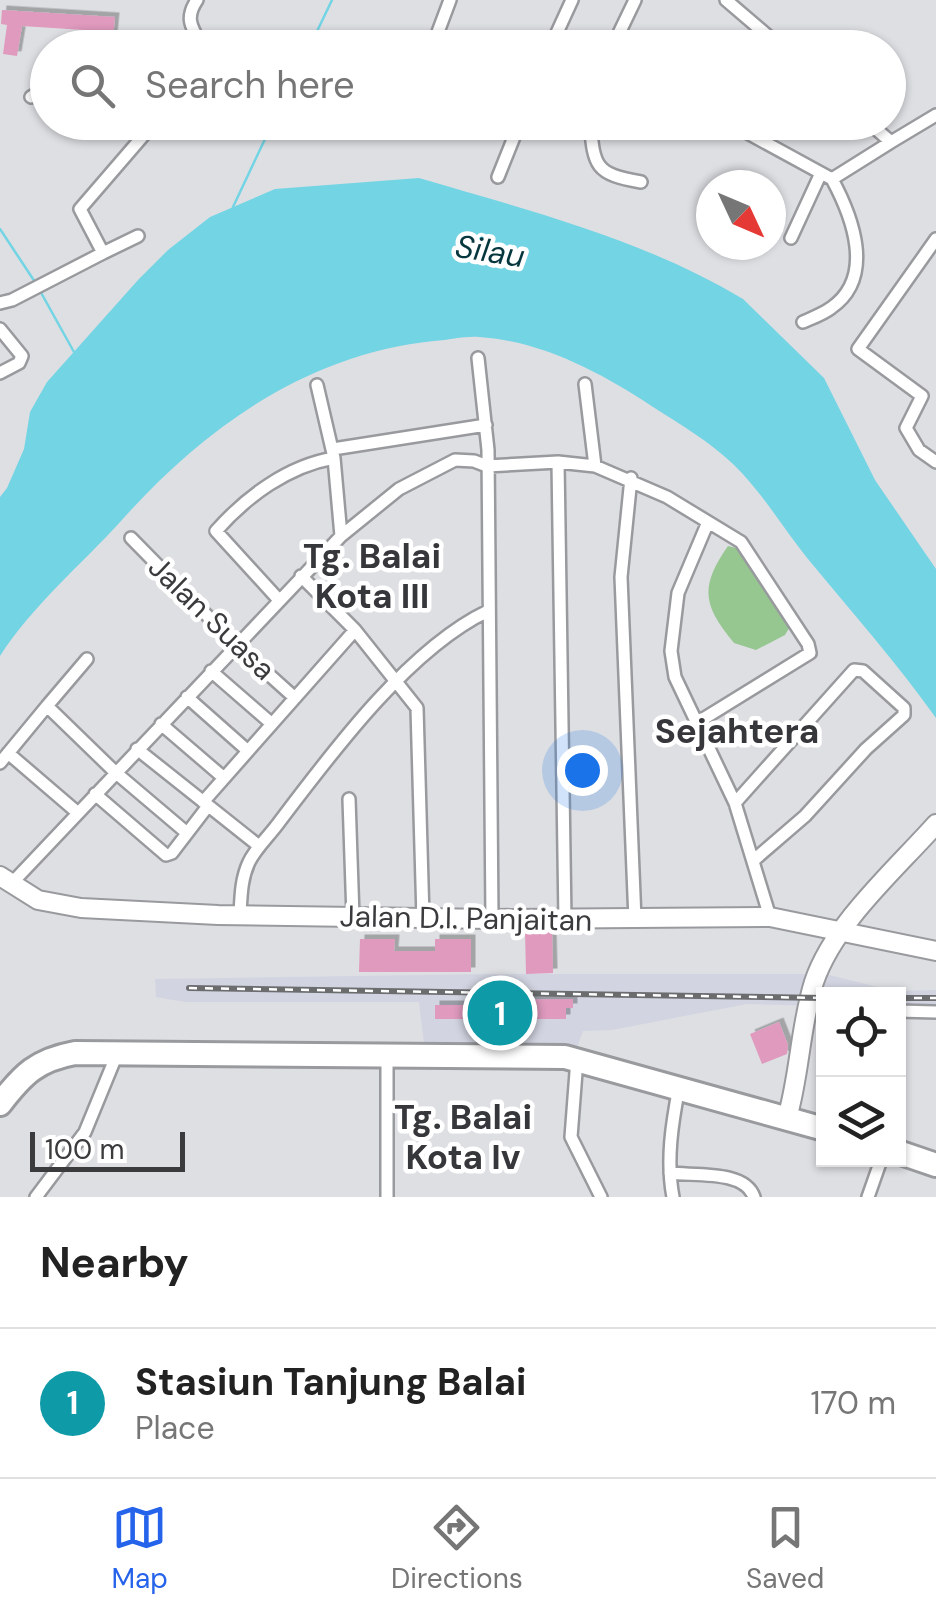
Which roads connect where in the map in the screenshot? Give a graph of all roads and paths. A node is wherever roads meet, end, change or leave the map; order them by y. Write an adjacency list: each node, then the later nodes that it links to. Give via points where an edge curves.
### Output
1 (197, 0): 6 (street, via 188,13)
2 (450, 0): 7 (street)
3 (572, 0): 8 (street)
4 (635, 0): 9 (street)
5 (726, 0): 10 (street)
6 (193, 30)
7 (439, 30)
8 (558, 30)
9 (621, 30)
10 (761, 30)
11 (936, 114): 12 (street)
12 (906, 133)
13 (138, 140): 26 (street, via 80,209)
14 (513, 140): 21 (street)
15 (592, 140): 22 (street, via 598,166)
16 (761, 140): 20 (street)
17 (890, 140): 19 (street)
18 (895, 140): 19 (street)
19 (892, 142): 20 (street)
20 (827, 176): 24 (street); 28 (street, via 852,223 855,269 841,299)
21 (498, 177)
22 (641, 182)
23 (138, 236): 26 (street)
24 (791, 238)
25 (936, 240): 36 (street, via 858,350 922,396 906,428 919,450)
26 (103, 254): 27 (street)
27 (0, 303)
28 (803, 322)
29 (0, 328): 31 (street, via 22,356)
30 (478, 358): 34 (street)
31 (0, 373)
32 (585, 384): 39 (street)
33 (317, 385): 35 (street)
34 (486, 426): 35 (street); 38 (street)
35 (333, 454): 42 (street); 45 (street, via 249,498 216,532)
36 (934, 456)
37 (558, 462): 38 (street); 39 (street); 78 (street)
38 (487, 466): 42 (street, via 446,462 398,489); 46 (street)
39 (595, 466): 40 (street)
40 (630, 478): 41 (street); 79 (street, via 621,576)
41 (708, 522): 57 (street, via 678,593 672,651 678,688); 57 (street, via 741,542 810,648 805,658)
42 (341, 536): 44 (street)
43 (130, 538): 48 (street, Jalan Suasa)
44 (300, 576): 45 (street); 47 (street)
45 (278, 599): 48 (street)
46 (488, 611): 51 (street); 77 (street)
47 (355, 630): 51 (street); 53 (street)
48 (236, 645): 50 (street); 53 (street, Jalan Suasa)
49 (86, 659): 54 (street)
50 (210, 671): 52 (street); 56 (street)
51 (398, 680): 70 (street); 76 (street, via 419,714)
52 (187, 696): 55 (street); 59 (street)
53 (295, 698): 56 (street)
54 (48, 706): 60 (street); 61 (street)
55 (161, 724): 58 (street); 62 (street)
56 (272, 724): 59 (street)
57 (695, 724): 65 (street)
58 (137, 749): 61 (street); 66 (street)
59 (248, 751): 62 (street)
60 (4, 758): 67 (street)
61 (115, 772): 63 (street); 69 (street)
62 (224, 778): 66 (street)
63 (96, 794): 67 (street); 69 (street, via 166,855)
64 (350, 799): 75 (street)
65 (735, 803): 71 (street); 71 (street, via 854,670 864,671 904,708 805,816)
66 (205, 804): 69 (street); 70 (street)
67 (78, 812): 72 (street)
68 (936, 824): 80 (main road)
69 (187, 832)
70 (259, 846): 73 (street, via 242,880)
71 (754, 860): 74 (street)
72 (6, 880): 73 (main road, Jalan D.I. Panjaitan, via 51,904)
73 (240, 915): 75 (main road, Jalan D.I. Panjaitan)
74 (770, 917): 79 (main road, Jalan D.I. Panjaitan); 80 (main road, Jalan D.I. Panjaitan)
75 (353, 918): 76 (main road, Jalan D.I. Panjaitan)
76 (423, 918): 77 (main road, Jalan D.I. Panjaitan)
77 (492, 919): 78 (main road, Jalan D.I. Panjaitan)
78 (565, 920): 79 (main road, Jalan D.I. Panjaitan)
79 (635, 920)
80 (842, 930): 81 (main road, Jalan D.I. Panjaitan); 82 (main road, via 827,953)
81 (936, 950)
82 (815, 1007): 90 (main road)
83 (906, 1011): 84 (street)
84 (936, 1012)
85 (117, 1054): 86 (highway); 89 (highway, via 50,1058); 96 (street, via 86,1132)
86 (386, 1054): 87 (highway); 97 (street)
87 (578, 1058): 88 (highway); 98 (street, via 571,1137)
88 (678, 1088): 90 (highway); 95 (street)
89 (0, 1104)
90 (787, 1118): 91 (highway)
91 (816, 1127)
92 (906, 1155): 93 (highway)
93 (936, 1165)
94 (879, 1167): 101 (street)
95 (670, 1173): 99 (street); 100 (street, via 740,1180)
96 (36, 1197)
97 (387, 1197)
98 (601, 1197)
99 (673, 1197)
100 (754, 1197)
101 (868, 1197)

